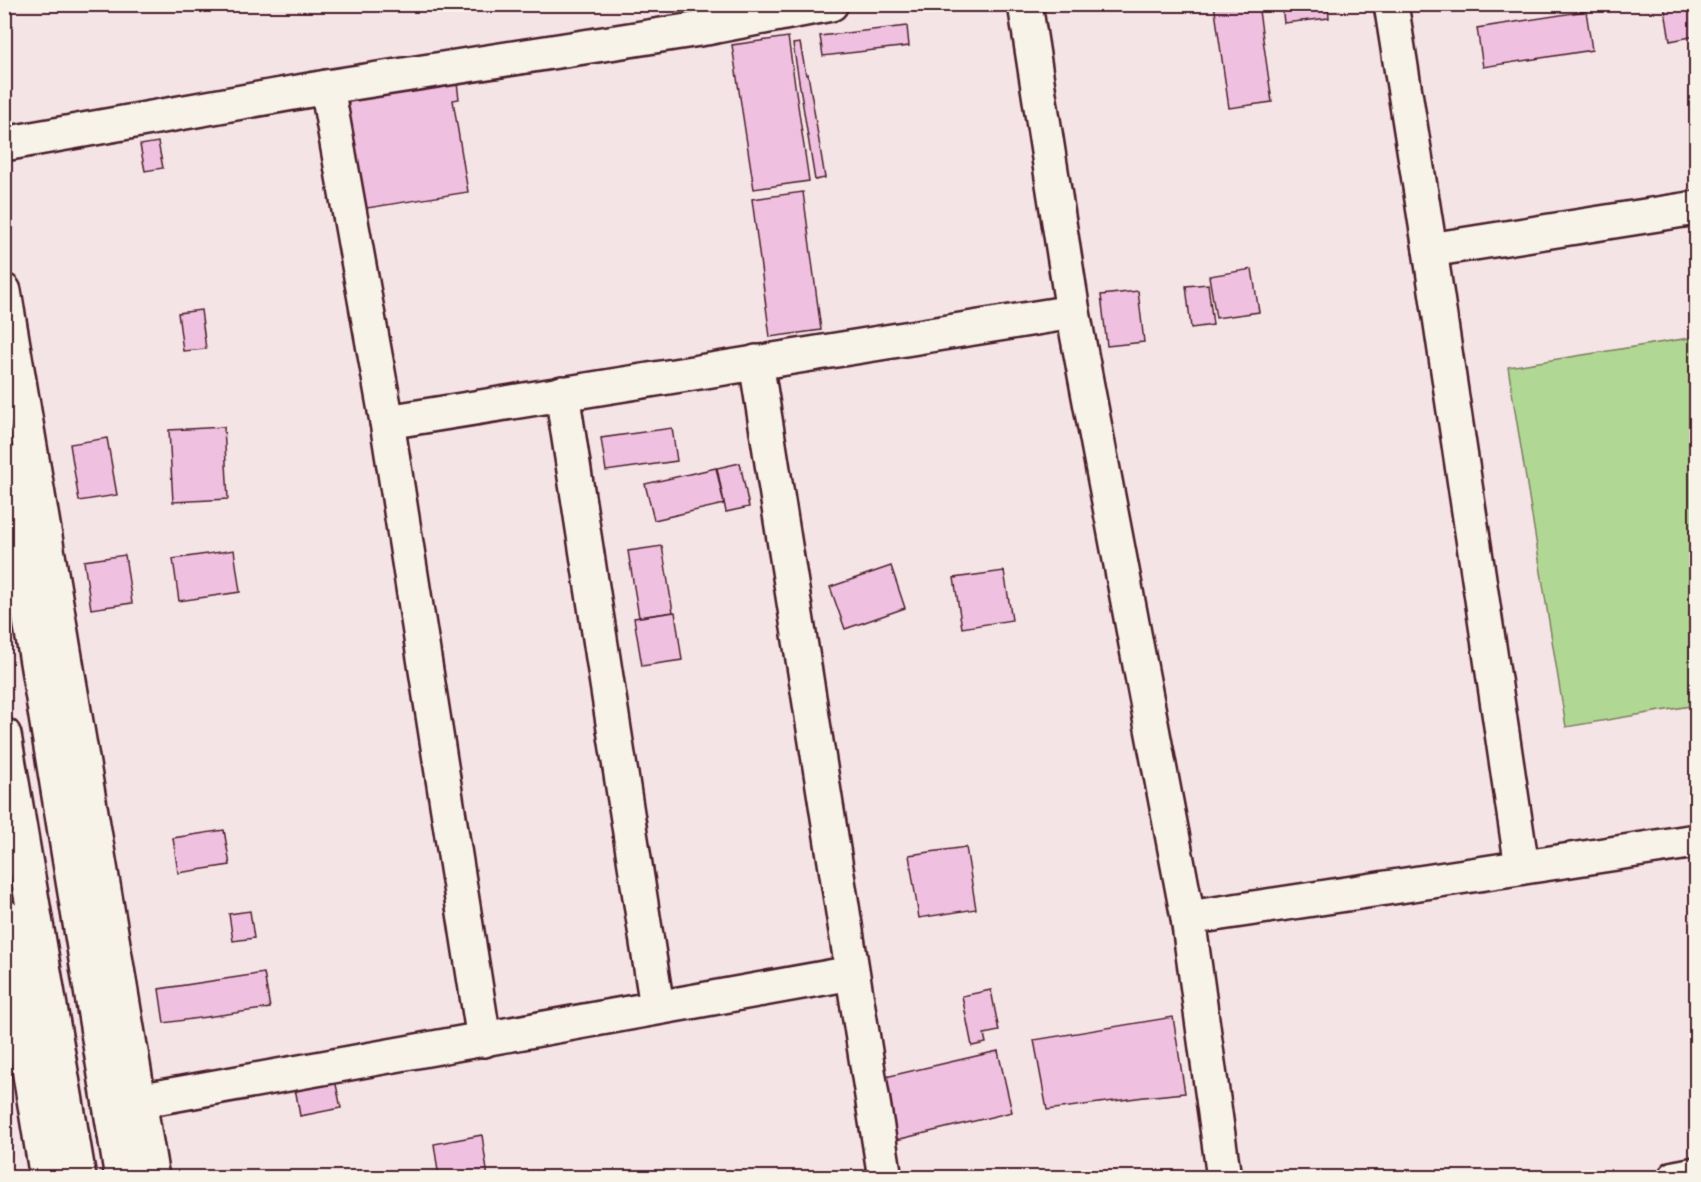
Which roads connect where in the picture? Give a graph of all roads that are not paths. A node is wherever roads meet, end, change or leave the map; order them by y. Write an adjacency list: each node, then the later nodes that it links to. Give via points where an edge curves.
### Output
1 (831, 4): 4 (street)
2 (1025, 4): 10 (street)
3 (1391, 4): 8 (street)
4 (704, 16): 5 (street)
5 (327, 87): 6 (street); 13 (street)
6 (4, 144)
7 (1696, 208): 8 (street)
8 (1430, 250): 17 (street)
9 (4, 291): 23 (street)
10 (1073, 312): 11 (street); 19 (street)
11 (756, 362): 12 (street); 20 (street)
12 (562, 393): 13 (street); 21 (street)
13 (387, 422): 22 (street)
14 (4, 462): 27 (street)
15 (4, 735): 26 (street)
16 (1696, 841): 17 (street)
17 (1522, 867): 19 (street)
18 (4, 916): 25 (street)
19 (1188, 918): 30 (street)
20 (852, 973): 21 (street); 29 (street)
21 (657, 1007): 22 (street)
22 (484, 1040): 23 (street)
23 (138, 1101): 28 (street)
24 (1696, 1174): 31 (street)
25 (47, 1178)
26 (80, 1178)
27 (123, 1178)
28 (152, 1178)
29 (885, 1178)
30 (1224, 1178)
31 (1675, 1178)

